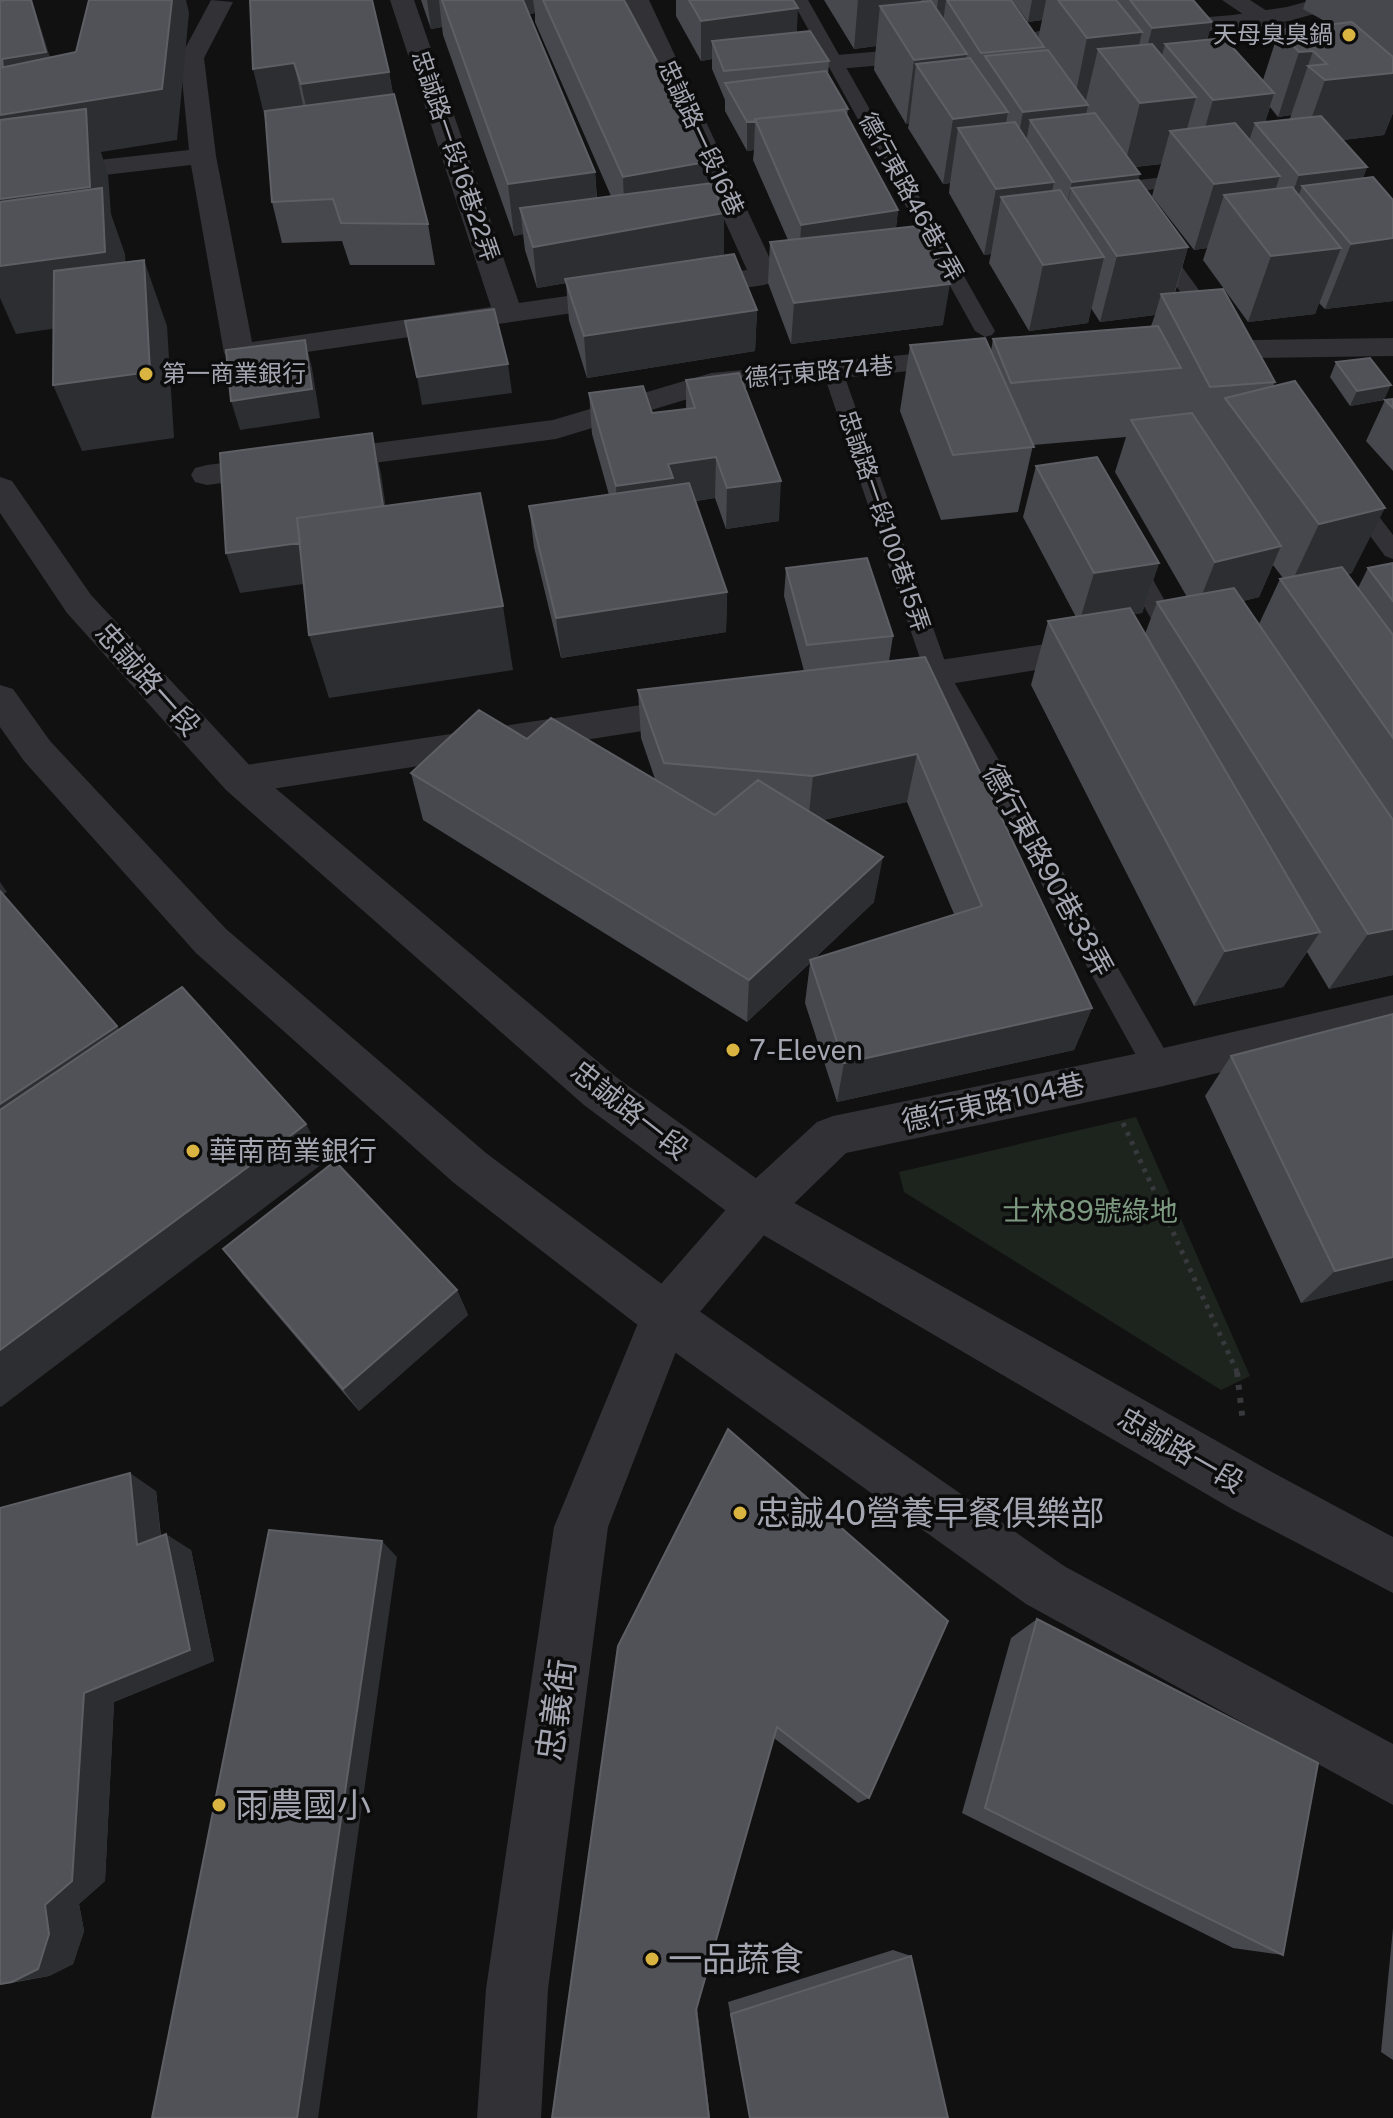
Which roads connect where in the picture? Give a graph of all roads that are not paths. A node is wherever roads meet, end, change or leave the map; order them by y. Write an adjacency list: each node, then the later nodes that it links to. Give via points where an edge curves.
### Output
1 (402, 0): 19 (street, 忠誠路一段16巷22弄)
2 (637, 0): 19 (street, 忠誠路一段16巷, via 764,276)
3 (800, 0): 11 (lane, 德行東路46巷7弄)
4 (1234, 0): 8 (street)
5 (1338, 0): 8 (street)
6 (225, 1): 14 (street, via 192,58)
7 (1086, 11): 9 (lane)
8 (1261, 18): 9 (street, via 1172,34); 13 (street)
9 (1103, 33): 10 (street)
10 (1015, 38): 11 (street, via 1002,48); 12 (lane)
11 (837, 62): 21 (lane, 德行東路46巷7弄)
12 (1029, 66)
13 (1393, 104)
14 (203, 156): 16 (street); 19 (street, via 239,353)
15 (1222, 175): 17 (lane)
16 (0, 179)
17 (1115, 189)
18 (1142, 226): 20 (lane)
19 (508, 313)
20 (1214, 324)
21 (985, 331)
22 (1393, 347): 23 (street)
23 (1242, 349): 24 (street); 27 (lane)
24 (1163, 351)
25 (1005, 356): 26 (street, 德行東路74巷)
26 (832, 369): 28 (street, 德行東路74巷, via 711,382 556,429); 34 (lane, 忠誠路一段100巷15弄)
27 (1261, 374)
28 (207, 475)
29 (1336, 475): 32 (lane)
30 (0, 488): 38 (street, 忠誠路一段, via 79,604)
31 (1115, 534): 33 (lane)
32 (1393, 551)
33 (1162, 639): 34 (street)
34 (937, 673): 35 (street); 40 (lane, 德行東路90巷33弄)
35 (844, 687)
36 (0, 698): 42 (street, via 37,751 211,941 470,1168)
37 (735, 704): 38 (street)
38 (240, 780): 41 (street, 忠誠路一段, via 600,1091)
39 (1393, 1013): 40 (street, 德行東路104巷)
40 (1159, 1068): 41 (street, 德行東路104巷, via 833,1136)
41 (758, 1207): 42 (street, 德行東路104巷); 43 (street, 忠誠路一段)
42 (665, 1316): 44 (street, via 1045,1585); 45 (street, 忠義街, via 581,1527 517,1989)
43 (1393, 1566)
44 (1393, 1776)
45 (509, 2118)

